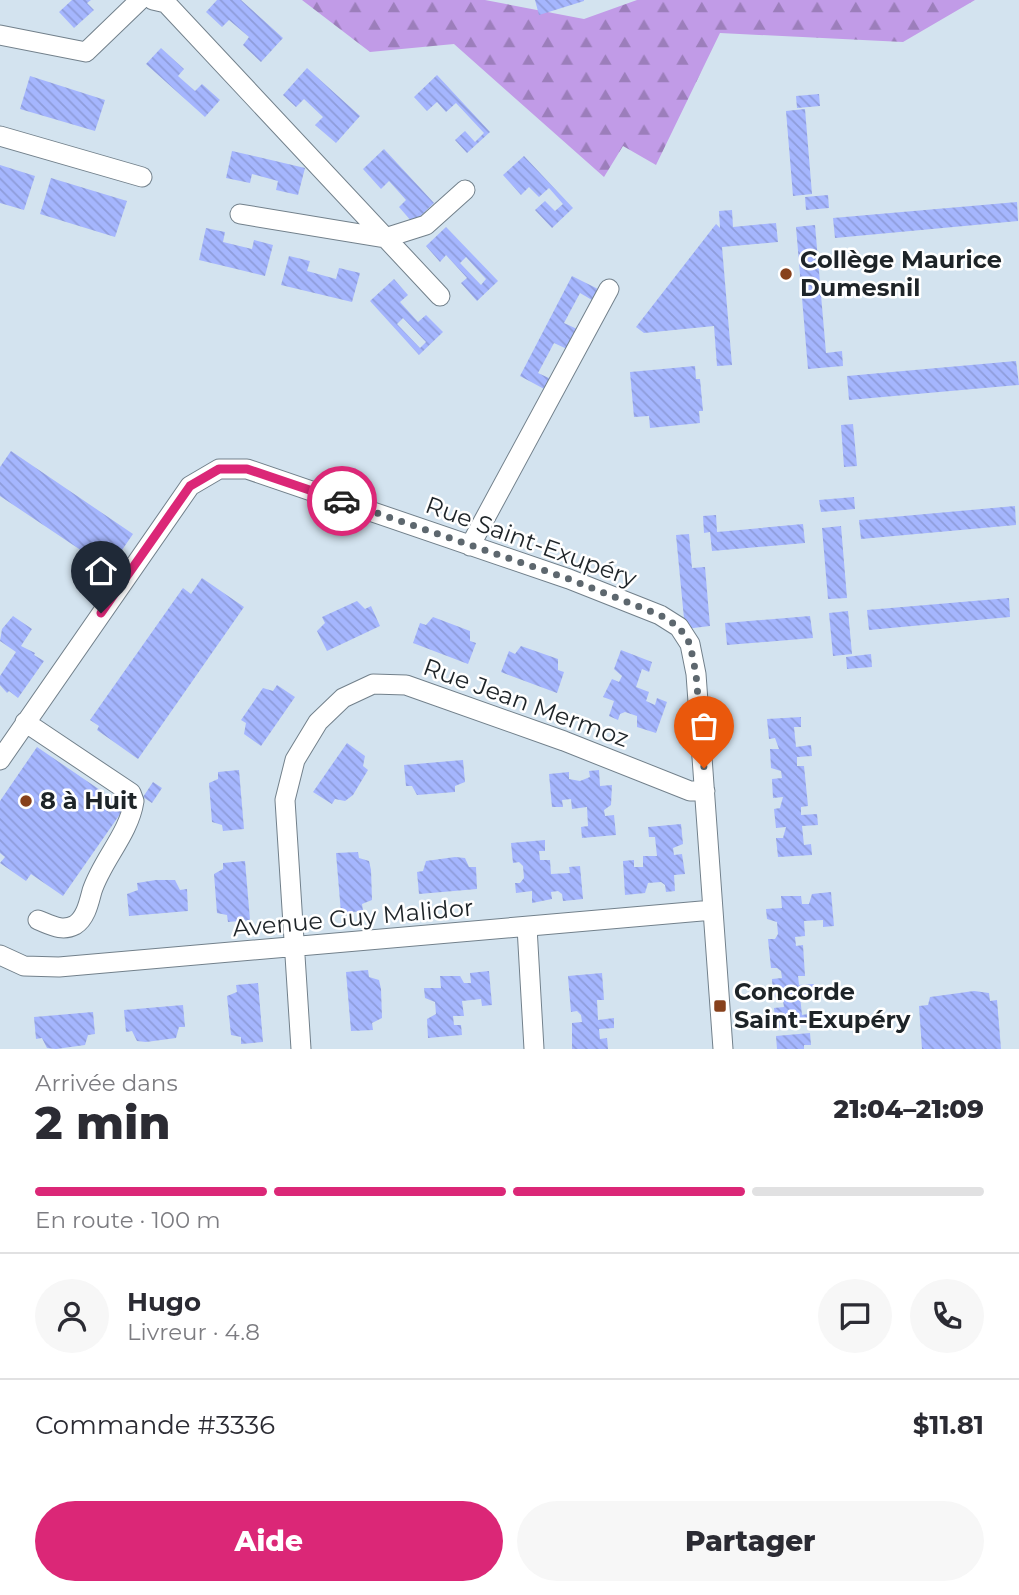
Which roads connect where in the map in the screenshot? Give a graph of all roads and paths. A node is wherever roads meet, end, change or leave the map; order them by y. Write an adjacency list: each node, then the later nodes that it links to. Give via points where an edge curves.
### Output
1 (139, 0): 3 (street, via 86,52)
2 (153, 0): 8 (street, via 166,3)
3 (0, 35)
4 (0, 136): 5 (street)
5 (142, 177)
6 (466, 190): 8 (street, via 426,225)
7 (240, 214): 8 (street)
8 (385, 238): 10 (street)
9 (610, 289): 11 (street)
10 (440, 296)
11 (470, 546): 12 (street, Rue Saint-Exupéry, via 247,469 219,469 190,486); 14 (street, Rue Saint-Exupéry, via 608,594 679,627 690,644 696,674)
12 (25, 722): 13 (street, Rue Saint-Exupéry); 16 (street, via 131,793 134,801 82,918 58,929)
13 (0, 760)
14 (705, 791): 15 (street, Rue Saint-Exupéry); 18 (street, Rue Jean Mermoz, via 690,791 406,685 373,684 344,698 318,722 295,760 285,800)
15 (713, 910): 17 (street, Avenue Guy Malidor); 22 (street, Rue Saint-Exupéry)
16 (38, 920)
17 (527, 927): 18 (street, Avenue Guy Malidor); 21 (street)
18 (295, 946): 19 (street, Avenue Guy Malidor, via 59,967 24,967); 20 (street, Rue Jean Mermoz)
19 (0, 955)
20 (302, 1049)
21 (534, 1049)
22 (723, 1049)

